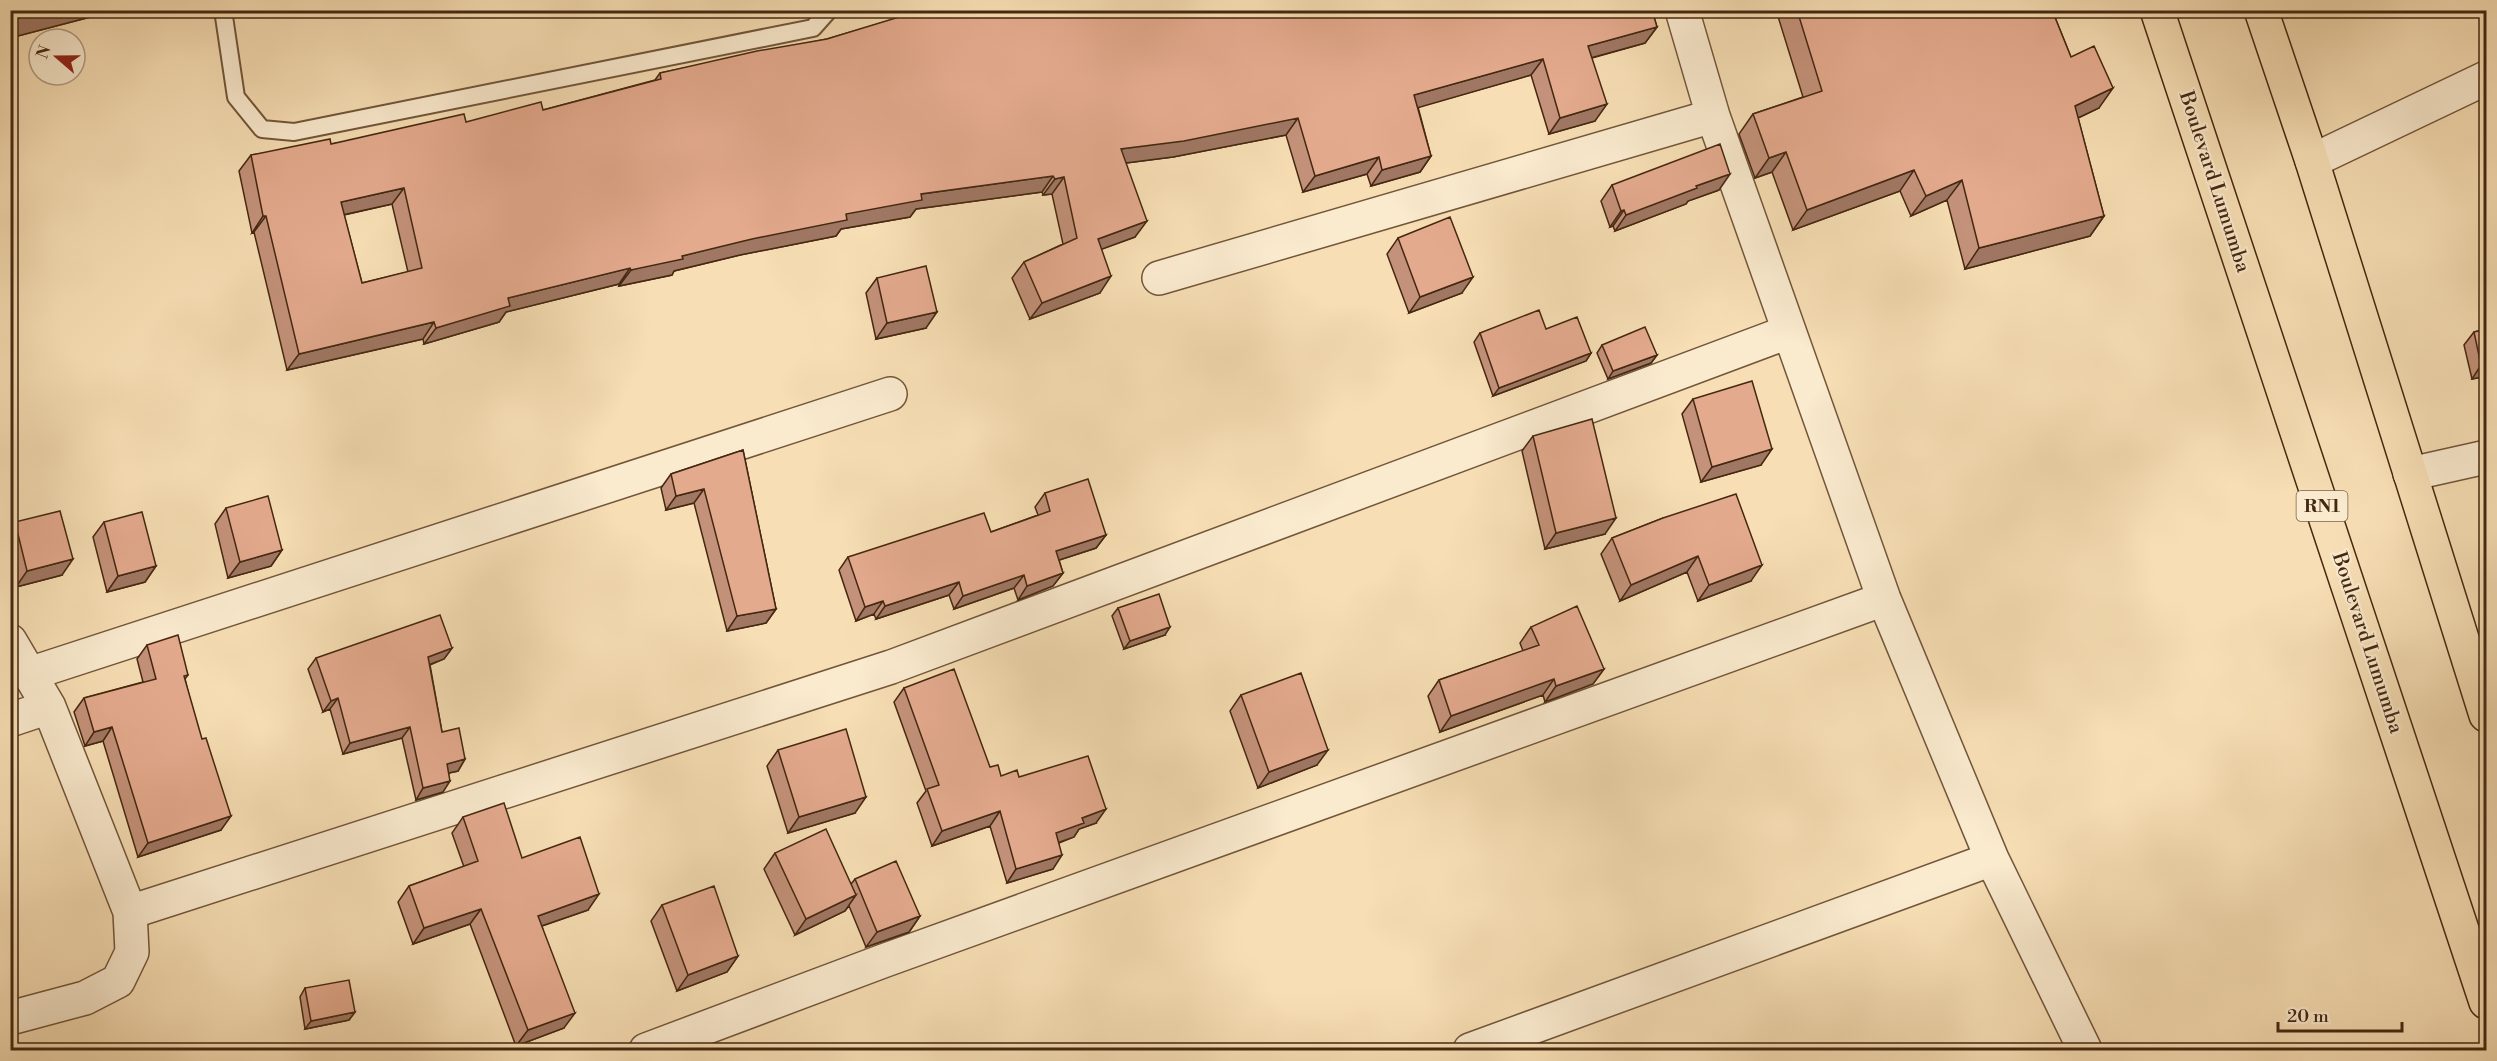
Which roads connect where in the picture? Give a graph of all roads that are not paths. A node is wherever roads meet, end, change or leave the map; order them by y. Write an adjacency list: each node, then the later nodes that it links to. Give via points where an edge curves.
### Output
1 (223, 10): 2 (lane, via 236,97 262,129 294,132 813,28)
2 (829, 10)
3 (1682, 10): 7 (street)
4 (2157, 10): 22 (highway, Boulevard Lumumba / RN1)
5 (2261, 10): 8 (highway)
6 (2487, 78): 8 (street)
7 (1713, 116): 9 (street); 10 (street)
8 (2312, 161): 13 (highway)
9 (1159, 278)
10 (1788, 332): 14 (street); 21 (street, via 891,667)
11 (890, 394): 16 (street)
12 (2487, 457): 13 (street)
13 (2410, 474): 17 (highway)
14 (1884, 599): 20 (street); 24 (street)
15 (10, 641): 16 (street)
16 (29, 674): 18 (street)
17 (2485, 702)
18 (49, 707): 19 (street); 21 (street)
19 (10, 720)
20 (1992, 859): 25 (street); 26 (street)
21 (130, 912): 23 (street, via 132,952 118,981 85,998)
22 (2487, 1002)
23 (10, 1018)
24 (646, 1050)
25 (1470, 1050)
26 (2085, 1050)

